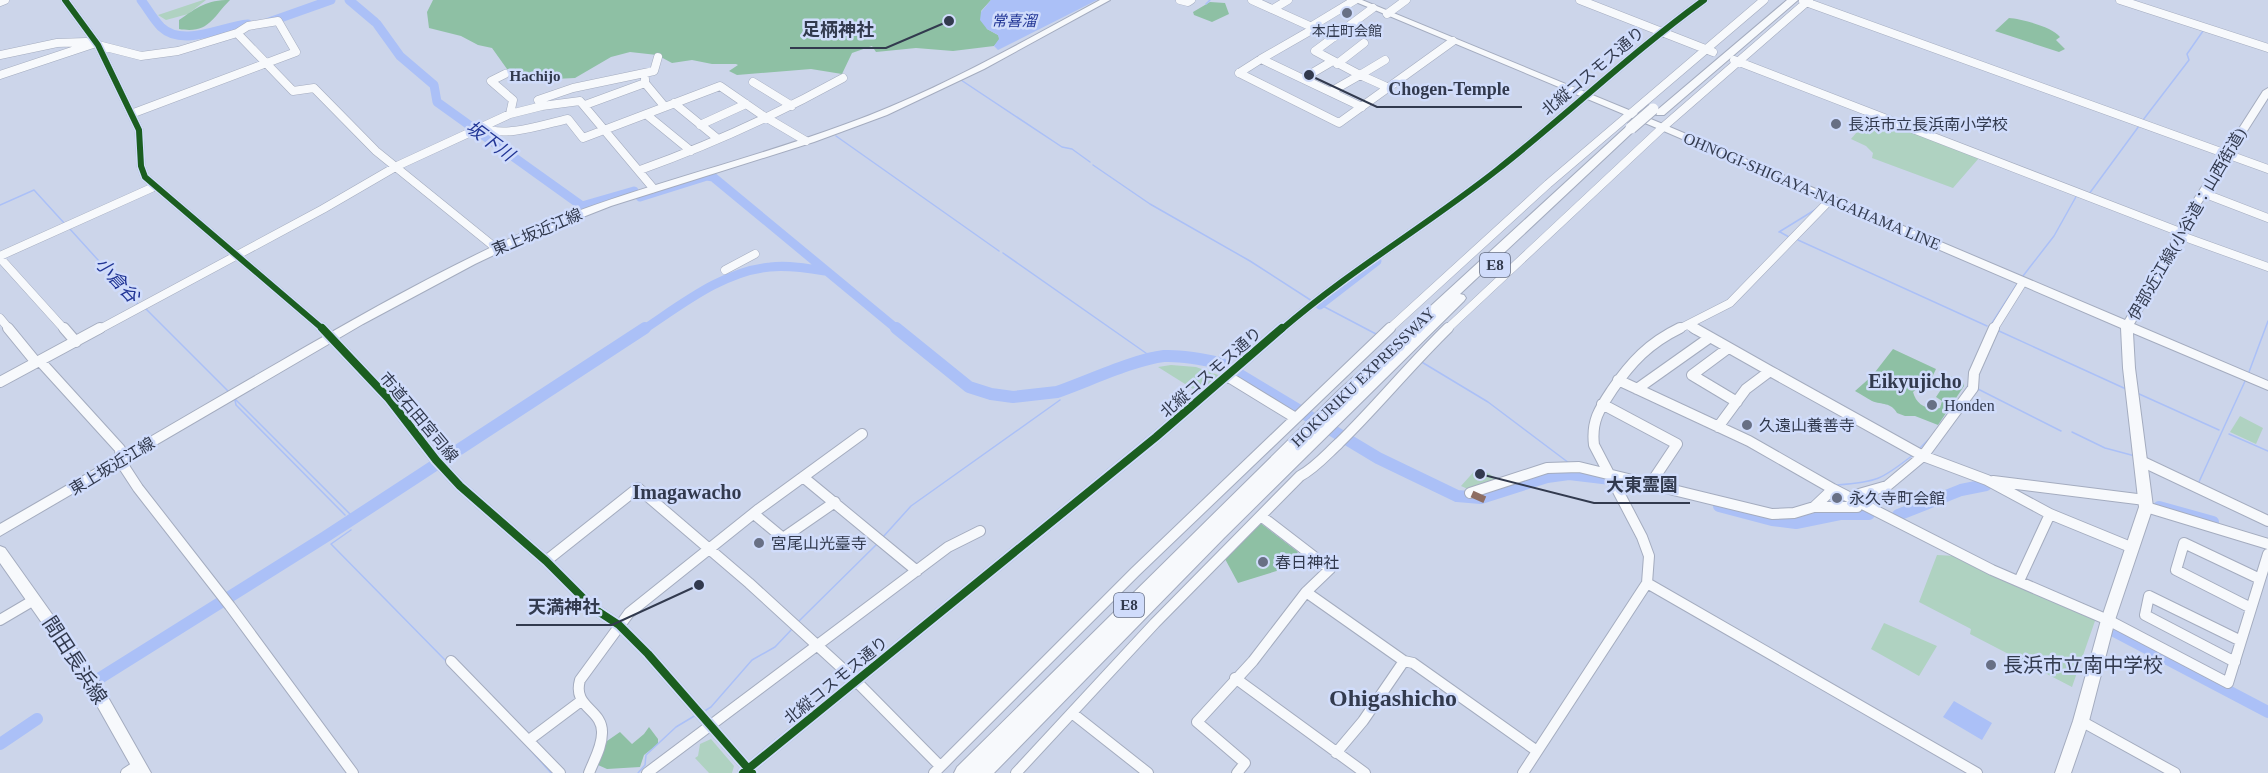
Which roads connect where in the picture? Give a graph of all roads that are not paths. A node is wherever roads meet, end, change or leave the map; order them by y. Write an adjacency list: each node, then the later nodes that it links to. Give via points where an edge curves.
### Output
1 (5, 0): 17 (street)
2 (65, 0): 26 (street, 市道石田宮司線)
3 (1106, 0): 67 (main road, 東上坂近江線, via 913,100)
4 (1180, 0): 5 (street)
5 (1191, 0)
6 (1252, 0): 19 (street)
7 (1288, 0): 19 (street)
8 (1355, 0): 18 (main road, OHNOGI-SHIGAYA-NAGAHAMA LINE); 21 (street)
9 (1406, 0): 20 (street)
10 (1580, 0): 23 (street)
11 (1704, 0): 23 (street, 北縦コスモス通り)
12 (1764, 0): 29 (street)
13 (1782, 0): 56 (highway, HOKURIKU EXPRESSWAY / E8)
14 (1793, 0): 56 (highway, HOKURIKU EXPRESSWAY / E8)
15 (2120, 0): 28 (street)
16 (1806, 1): 34 (street); 69 (street)
17 (0, 2)
18 (1373, 8): 20 (main road, OHNOGI-SHIGAYA-NAGAHAMA LINE); 24 (street)
19 (1273, 9): 21 (street)
20 (1387, 14): 25 (main road, OHNOGI-SHIGAYA-NAGAHAMA LINE)
21 (1314, 27): 24 (street); 32 (street)
22 (237, 33): 26 (street, via 178,51 141,56); 35 (street); 35 (street, via 248,26 279,22 296,52)
23 (1663, 33): 29 (street); 48 (street, 北縦コスモス通り)
24 (1334, 36): 36 (street, via 1314,52)
25 (1453, 40): 45 (street); 48 (main road, OHNOGI-SHIGAYA-NAGAHAMA LINE)
26 (96, 43): 30 (street, via 57,43); 40 (street); 58 (street, 市道石田宮司線)
27 (1364, 43): 36 (street)
28 (2268, 48)
29 (1709, 50): 57 (street)
30 (0, 55)
31 (658, 57): 39 (street, via 654,71)
32 (1261, 59): 46 (street); 55 (street, via 1239,73 1339,123)
33 (1385, 60): 41 (street)
34 (1734, 60): 63 (street); 78 (street)
35 (264, 63): 58 (street); 70 (street, via 293,92 314,88 376,151)
36 (1334, 63): 37 (street); 41 (street)
37 (1314, 72)
38 (505, 74): 59 (street, via 491,81 512,98)
39 (645, 74): 44 (street); 52 (street, via 563,91 538,100)
40 (0, 75)
41 (1360, 75): 45 (street); 46 (street)
42 (843, 78): 53 (street)
43 (753, 82): 53 (street)
44 (645, 83): 51 (street); 54 (street)
45 (1389, 88): 55 (street)
46 (1332, 91): 55 (street)
47 (2268, 91): 69 (main road, 伊部近江線(小谷道：山西街道))
48 (1585, 96): 57 (main road, OHNOGI-SHIGAYA-NAGAHAMA LINE); 95 (street, 北縦コスモス通り, via 1496,171 1313,302)
49 (674, 103): 50 (street, via 720,86); 54 (street); 62 (street)
50 (746, 104): 61 (street); 62 (street)
51 (585, 105): 52 (street, via 580,101); 65 (street)
52 (542, 106): 59 (street)
53 (792, 106): 61 (street)
54 (664, 107): 60 (street)
55 (1362, 107)
56 (1656, 111): 105 (highway, HOKURIKU EXPRESSWAY / E8)
57 (1629, 113): 63 (main road, OHNOGI-SHIGAYA-NAGAHAMA LINE); 102 (street)
58 (131, 114): 73 (street, 市道石田宮司線, via 139,130 142,172)
59 (510, 114): 64 (street)
60 (647, 115): 65 (street); 68 (street)
61 (765, 117): 66 (street); 67 (street)
62 (700, 125): 66 (street)
63 (1663, 128): 76 (main road, OHNOGI-SHIGAYA-NAGAHAMA LINE); 121 (street, via 1415,360 1353,429)
64 (478, 129): 65 (street, via 503,132 568,119 583,138); 70 (street)
65 (604, 131): 72 (street)
66 (718, 139): 68 (street)
67 (806, 141): 74 (main road, 東上坂近江線)
68 (691, 150): 72 (street)
69 (2226, 154): 71 (street); 75 (main road, 伊部近江線(小谷道：山西街道))
70 (397, 166): 79 (street); 81 (street)
71 (2268, 169)
72 (640, 170): 74 (street)
73 (156, 186): 81 (street, 市道石田宮司線); 82 (street)
74 (653, 188): 79 (main road, 東上坂近江線, via 565,219)
75 (2203, 193): 77 (street); 78 (main road, 伊部近江線(小谷道：山西街道))
76 (1831, 199): 85 (main road, OHNOGI-SHIGAYA-NAGAHAMA LINE); 87 (street, via 1742,293)
77 (2268, 218)
78 (2180, 233): 83 (street); 88 (main road, 伊部近江線(小谷道：山西街道))
79 (497, 249): 89 (main road, 東上坂近江線)
80 (755, 254): 84 (street)
81 (236, 255): 89 (street, 市道石田宮司線); 91 (street)
82 (0, 257): 91 (street)
83 (2268, 267)
84 (726, 270)
85 (2023, 282): 88 (main road, OHNOGI-SHIGAYA-NAGAHAMA LINE); 106 (street, via 1994,330 1974,373 1973,387)
86 (0, 318): 93 (street, via 35,361)
87 (1688, 325): 90 (street); 96 (street, via 1643,350)
88 (2127, 327): 98 (main road, OHNOGI-SHIGAYA-NAGAHAMA LINE); 107 (main road, 伊部近江線(小谷道：山西街道))
89 (332, 337): 108 (main road, 東上坂近江線); 130 (street, 市道石田宮司線, via 389,399 438,463)
90 (1709, 338): 92 (street); 99 (street)
91 (76, 342): 93 (street)
92 (1727, 349): 94 (street); 100 (street, via 1692,375)
93 (40, 361): 97 (street); 108 (street, via 120,449)
94 (1770, 371): 100 (street, via 1746,388); 106 (street)
95 (1228, 375): 102 (street); 147 (street, 北縦コスモス通り)
96 (1618, 380): 99 (street); 101 (street)
97 (0, 382)
98 (2268, 386)
99 (1637, 388): 103 (street)
100 (1737, 402): 103 (street)
101 (1602, 404): 110 (street, via 1592,429 1594,445); 112 (street, via 1677,444)
102 (1295, 416): 156 (street)
103 (1718, 427): 113 (street)
104 (862, 434): 109 (street)
105 (1302, 442): 162 (highway, HOKURIKU EXPRESSWAY / E8); 163 (highway, HOKURIKU EXPRESSWAY / E8)
106 (1923, 456): 111 (street); 115 (street, via 1887,486 1859,494)
107 (2141, 458): 117 (main road, 伊部近江線(小谷道：山西街道)); 122 (street)
108 (121, 462): 123 (main road, 東上坂近江線); 158 (street)
109 (803, 477): 116 (street); 119 (street)
110 (1609, 477): 112 (street); 114 (street, via 1579,467 1547,468); 134 (street, via 1649,556)
111 (1987, 480): 117 (street); 120 (street)
112 (1651, 483): 118 (street, via 1772,514)
113 (1833, 489): 115 (street); 118 (street)
114 (1470, 493)
115 (1857, 501): 118 (street, via 1857,507); 133 (street)
116 (835, 502): 119 (street, via 783,538); 131 (street)
117 (2146, 503): 125 (street); 126 (main road)
118 (1814, 507)
119 (754, 514): 127 (street)
120 (2050, 514): 126 (street); 133 (street)
121 (1261, 516): 135 (street, via 1330,569); 149 (street)
122 (2268, 521)
123 (0, 531)
124 (980, 531): 131 (street, via 948,547)
125 (2268, 544)
126 (2133, 548): 139 (main road)
127 (710, 550): 130 (street, via 638,488); 140 (street, via 629,613); 142 (street)
128 (0, 552): 136 (main road, 間田長浜線)
129 (2268, 554): 132 (street)
130 (546, 561): 140 (street, 市道石田宮司線, via 592,608)
131 (917, 571): 142 (street)
132 (2260, 579): 137 (street); 137 (street, via 2184,543 2176,570)
133 (2019, 581): 139 (street)
134 (1647, 583): 153 (street); 169 (street)
135 (1306, 592): 144 (street); 146 (street, via 1253,661)
136 (34, 600): 138 (street); 155 (main road, 間田長浜線, via 90,681)
137 (2251, 608): 141 (street)
138 (0, 620)
139 (2108, 620): 145 (street, via 2228,683); 151 (main road)
140 (619, 626): 148 (street, via 580,680 577,692); 150 (street, 市道石田宮司線)
141 (2241, 641): 145 (street); 145 (street, via 2150,596 2145,615)
142 (816, 646): 147 (street); 150 (street)
143 (451, 661): 152 (street)
144 (1404, 661): 153 (street, via 1413,663); 154 (street, via 1364,721)
145 (2235, 662)
146 (1235, 678): 154 (street); 166 (street, via 1197,722 1245,763)
147 (855, 681): 156 (street); 157 (street, 北縦コスモス通り)
148 (581, 701): 152 (street); 160 (street, via 603,731)
149 (1072, 713): 164 (street); 165 (street)
150 (703, 718): 157 (street, 市道石田宮司線); 161 (street)
151 (2081, 721): 170 (main road); 171 (street)
152 (529, 740): 159 (street)
153 (1537, 751): 168 (street)
154 (1336, 753): 167 (street)
155 (136, 770)
156 (937, 770)
157 (748, 772)
158 (353, 773)
159 (560, 773)
160 (589, 773)
161 (647, 773)
162 (963, 773)
163 (982, 773)
164 (1016, 773)
165 (1148, 773)
166 (1237, 773)
167 (1365, 773)
168 (1523, 773)
169 (1977, 773)
170 (2063, 773)
171 (2175, 773)

